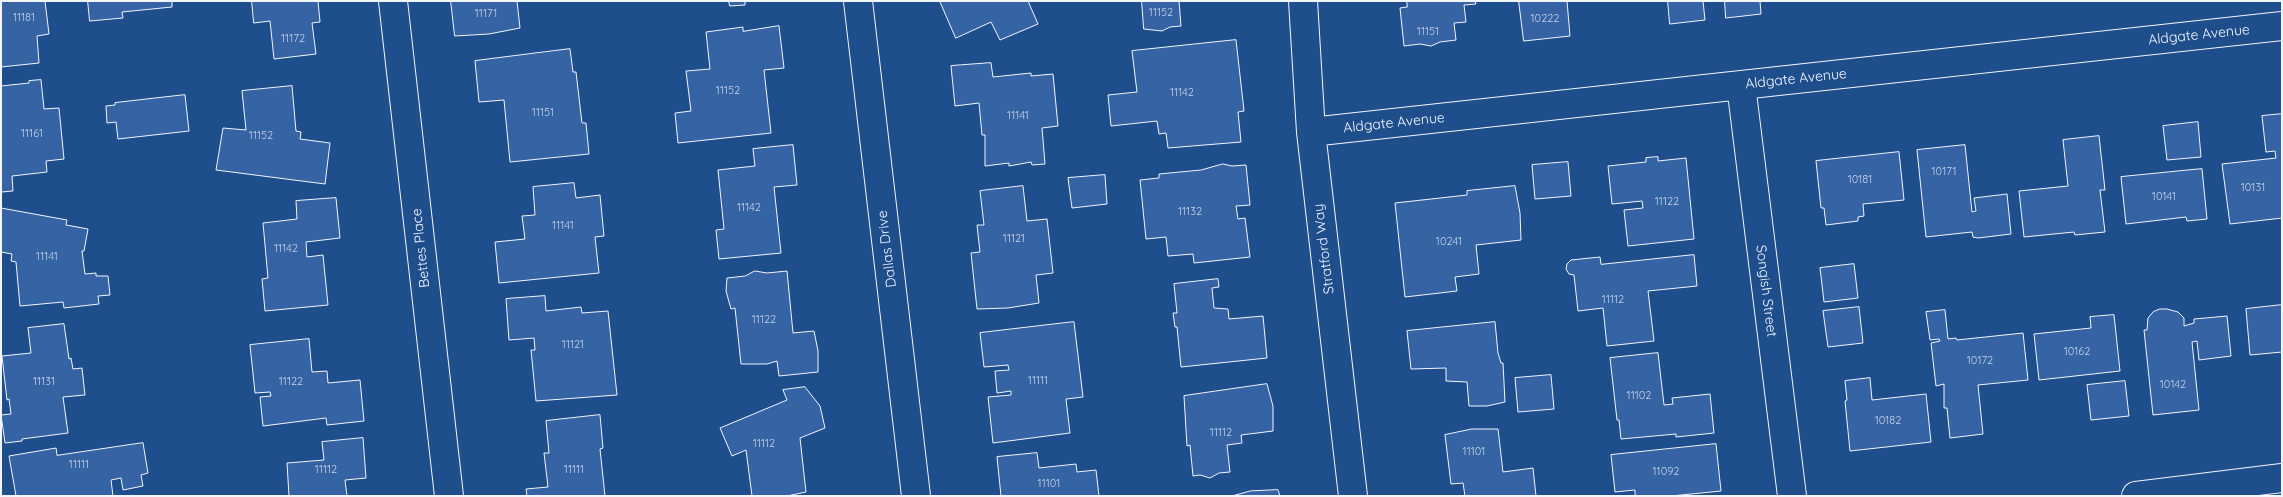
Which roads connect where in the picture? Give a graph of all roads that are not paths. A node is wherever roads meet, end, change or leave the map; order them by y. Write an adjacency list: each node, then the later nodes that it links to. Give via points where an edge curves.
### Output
1 (393, 1): 8 (street, Bettes Place)
2 (858, 1): 9 (street, Dallas Drive)
3 (1303, 1): 6 (street, Stratford Way)
4 (2282, 26): 5 (street, Aldgate Avenue)
5 (1741, 85): 6 (street, Aldgate Avenue); 11 (street, Songish Street)
6 (1311, 132): 10 (street, Stratford Way)
7 (2282, 478): 12 (street)
8 (448, 496)
9 (916, 496)
10 (1353, 496)
11 (1792, 496)
12 (2136, 496)

